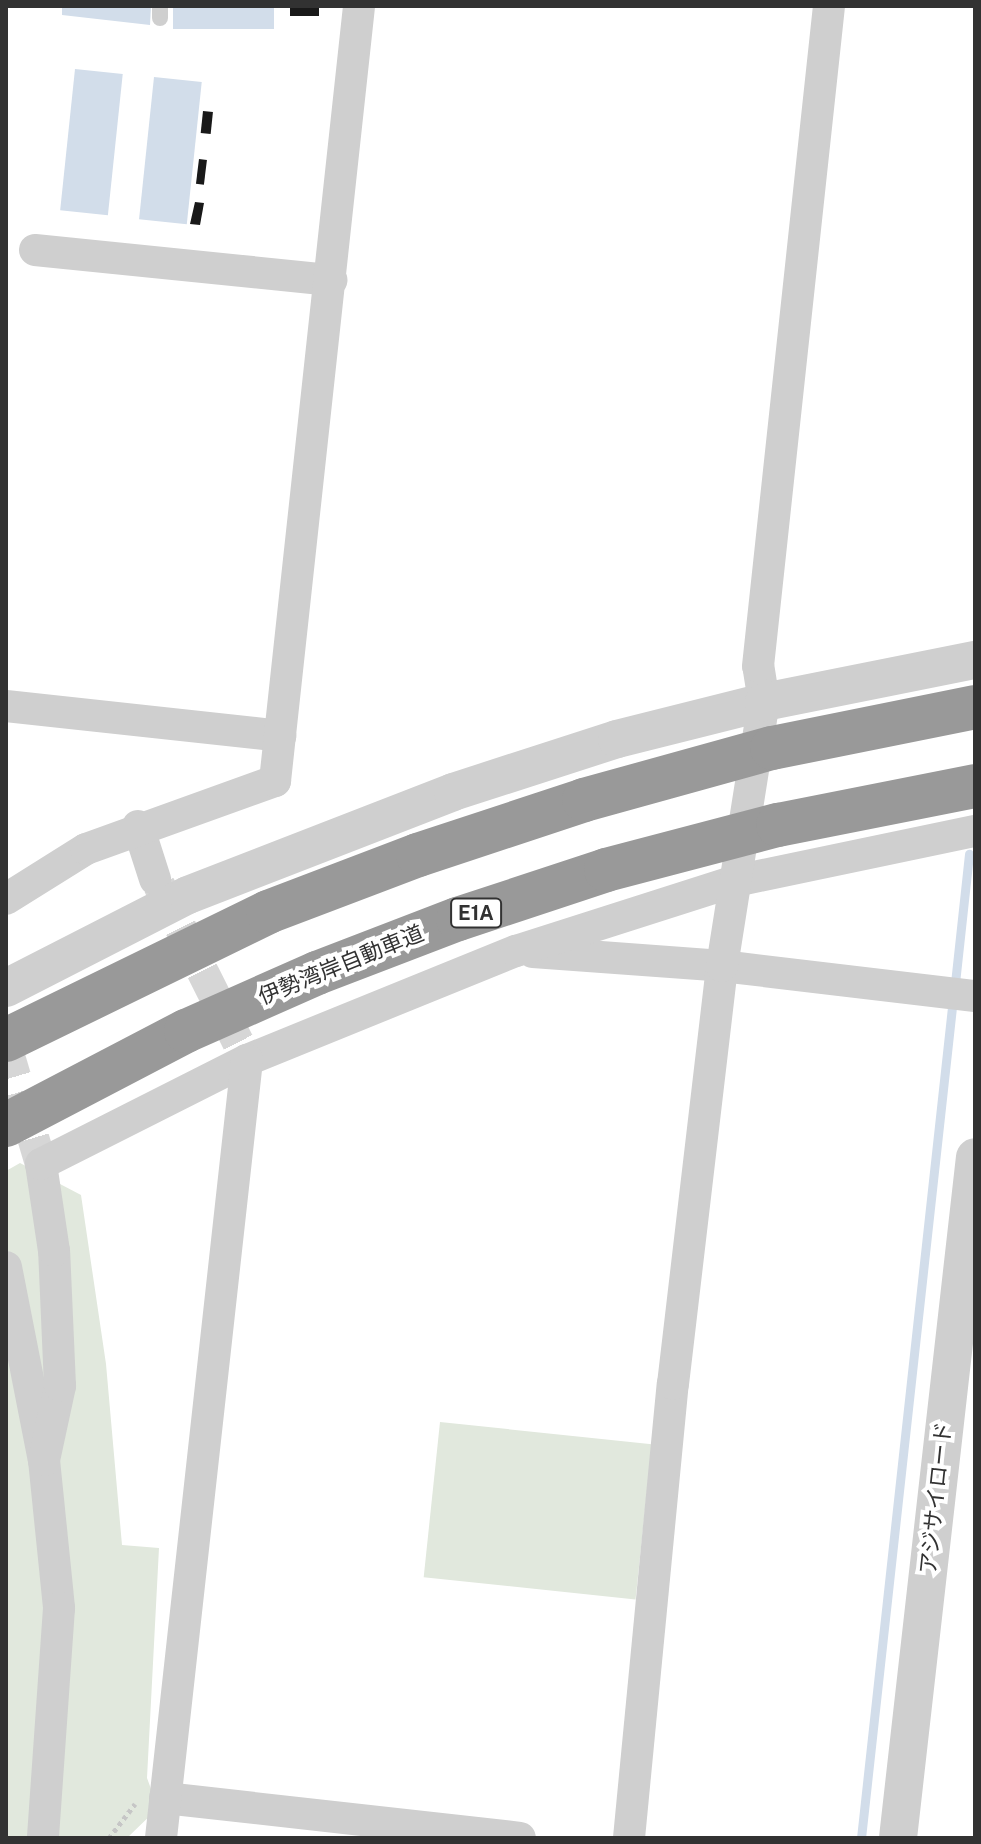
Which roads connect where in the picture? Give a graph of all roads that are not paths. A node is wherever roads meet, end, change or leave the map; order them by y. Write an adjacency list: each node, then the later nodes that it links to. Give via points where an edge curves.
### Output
1 (359, 6): 4 (street)
2 (829, 6): 6 (street, via 758,666)
3 (35, 250): 4 (street)
4 (331, 280): 9 (street)
5 (975, 660): 6 (street)
6 (764, 702): 14 (street); 18 (street, via 617,739 328,837 188,895)
7 (6, 706): 9 (street)
8 (975, 707): 20 (highway, bridge, via 772,748 584,800 418,855 268,912)
9 (280, 736): 11 (street, via 275,781)
10 (975, 786): 22 (highway, 伊勢湾岸自動車道 / E1A, bridge, via 720,840 606,870 458,919 186,1031)
11 (138, 826): 13 (street); 15 (street, via 86,849)
12 (975, 831): 14 (street)
13 (155, 879)
14 (735, 881): 16 (street); 17 (street)
15 (6, 899)
16 (516, 951): 17 (street); 21 (street)
17 (722, 966): 19 (street); 30 (street, via 673,1384)
18 (6, 988)
19 (975, 996)
20 (6, 1040)
21 (247, 1060): 25 (street, via 41,1164 54,1251 60,1386); 26 (street)
22 (6, 1125)
23 (975, 1157): 31 (street, アジサイロード)
24 (6, 1267): 25 (street)
25 (44, 1460): 27 (street, via 59,1608)
26 (165, 1798): 28 (street); 29 (street)
27 (43, 1838)
28 (161, 1838)
29 (520, 1838)
30 (629, 1838)
31 (898, 1838)

